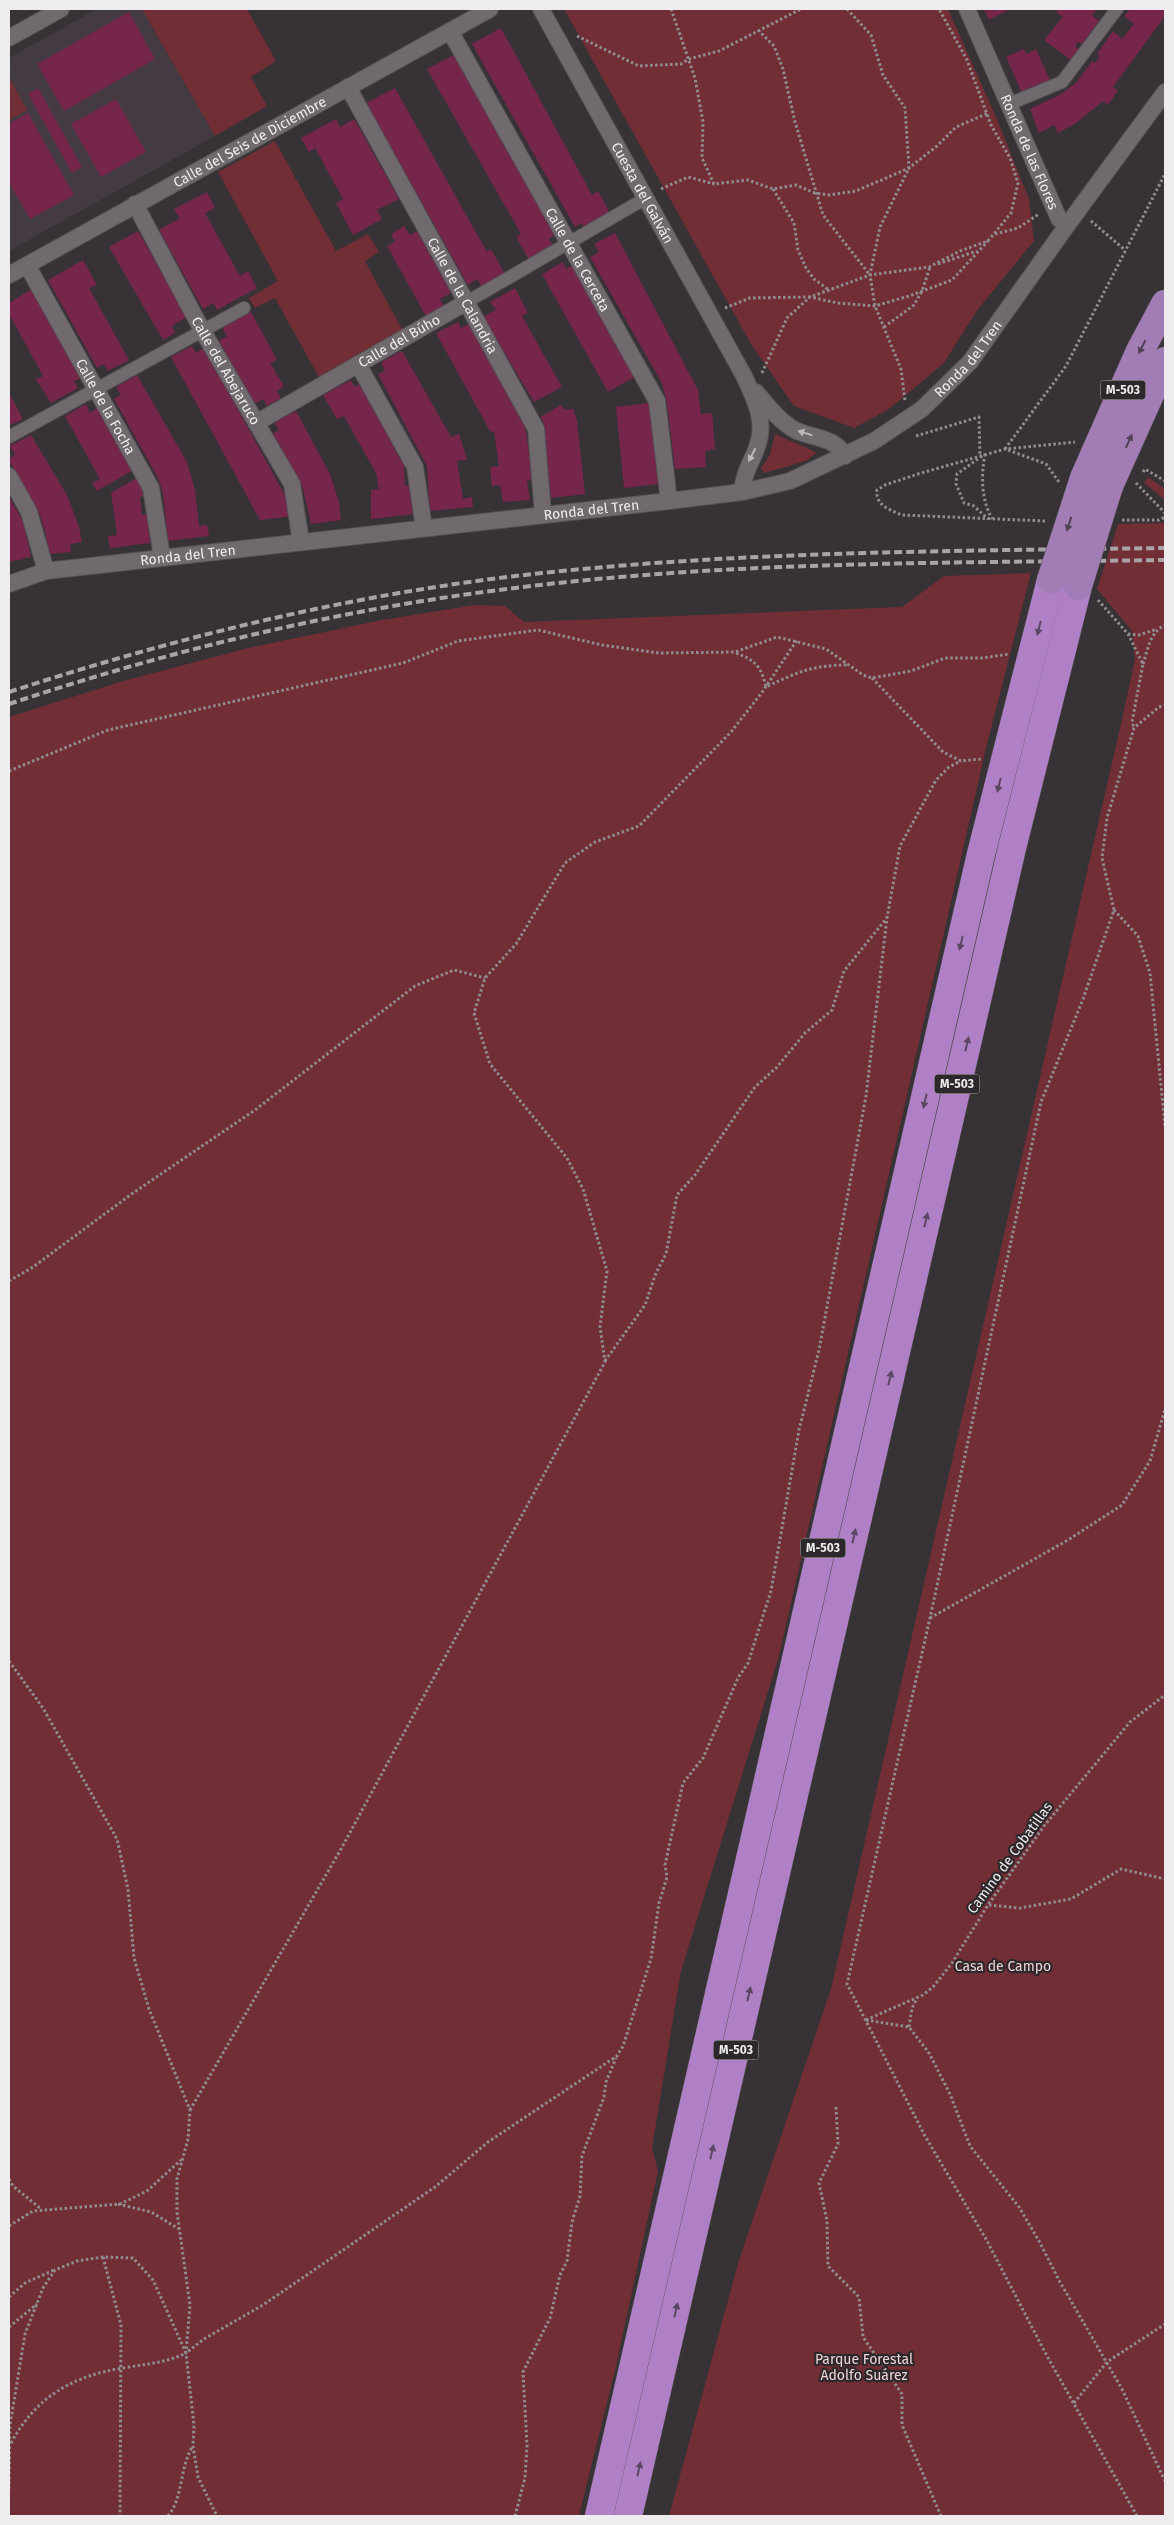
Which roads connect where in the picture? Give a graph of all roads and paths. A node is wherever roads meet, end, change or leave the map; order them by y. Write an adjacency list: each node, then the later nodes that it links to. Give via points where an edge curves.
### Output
1 (61, 9): 13 (street)
2 (490, 9): 12 (street, Calle del Seis de Diciembre)
3 (541, 9): 10 (street, Cuesta del Galván)
4 (671, 9): 14 (path)
5 (801, 9): 11 (path)
6 (846, 9): 19 (path, via 871,35 883,75 905,108)
7 (939, 9): 18 (path, via 967,60)
8 (966, 9): 17 (street, Ronda de las Flores)
9 (1117, 9): 17 (street, via 1062,82)
10 (549, 24): 14 (path, via 639,66 680,64); 24 (street, Cuesta del Galván)
11 (758, 30): 14 (path, via 719,51); 23 (path, via 774,46 783,69)
12 (450, 31): 15 (street, Calle del Seis de Diciembre); 31 (street, Calle de la Cerceta)
13 (9, 38)
14 (689, 59): 21 (path, via 702,122 702,158)
15 (348, 87): 25 (street, Calle del Seis de Diciembre); 41 (street, Calle de la Calandria)
16 (1165, 92): 27 (street, Ronda de las Flores)
17 (1009, 104): 18 (path); 26 (street, Ronda de las Flores)
18 (987, 114): 19 (path, via 956,127); 29 (path, via 1010,158 1018,183 1011,213)
19 (909, 168): 23 (path, via 856,191 829,195); 37 (path, via 880,227)
20 (1165, 174): 33 (path)
21 (714, 184): 22 (path, via 748,180); 24 (path, via 688,177)
22 (773, 189): 23 (path, via 796,184); 38 (path, via 794,223 798,250 806,268)
23 (814, 193): 37 (path, via 823,215)
24 (646, 198): 31 (street, Calle del Búho); 45 (street, Cuesta del Galván)
25 (135, 204): 34 (street, Calle del Seis de Diciembre); 47 (street, Calle del Abejaruco)
26 (1053, 204): 28 (street, Ronda de las Flores, via 1059,219); 29 (path, via 1018,228)
27 (1078, 210): 28 (street, Ronda de las Flores); 33 (path)
28 (1068, 224): 53 (street, Ronda del Tren, via 970,362)
29 (995, 234): 30 (path)
30 (988, 241): 32 (path); 35 (path, via 960,250)
31 (568, 244): 41 (street, Calle del Búho); 65 (street, Calle de la Cerceta, via 657,401)
32 (979, 250): 35 (path); 39 (path, via 952,280)
33 (1125, 250): 58 (path, via 1066,366)
34 (27, 265): 36 (street, Calle del Seis de Diciembre); 51 (street, Calle de la Focha)
35 (929, 267): 37 (path); 39 (path)
36 (9, 275)
37 (870, 275): 38 (path); 43 (path)
38 (830, 291): 40 (path)
39 (922, 291): 43 (path); 46 (path, via 914,305)
40 (810, 297): 43 (path); 45 (path, via 750,298); 52 (path, via 787,318)
41 (465, 303): 49 (street, Calle del Búho); 66 (street, Calle de la Calandria, via 536,429)
42 (1165, 304): 63 (highway, M-503, one-way to 63)
43 (875, 306): 46 (path)
44 (244, 308): 47 (street)
45 (711, 315): 50 (street, Cuesta del Galván)
46 (884, 327): 53 (path, via 901,369)
47 (202, 330): 51 (street); 54 (street, Calle del Abejaruco)
48 (1165, 361): 77 (highway, M-503, one-way to 48, bridge, via 1109,486)
49 (358, 364): 54 (street, Calle del Búho); 72 (street, via 415,467)
50 (744, 376): 52 (street, Cuesta del Galván); 64 (street, Cuesta del Galván, one-way to 64, via 758,407 761,433 746,468)
51 (97, 388): 56 (street); 74 (street, Calle de la Focha, via 151,488)
52 (755, 390): 60 (street, Cuesta del Galván, one-way to 52, via 832,442 804,434 782,421)
53 (908, 420): 60 (street, Ronda del Tren)
54 (256, 423): 73 (street, Calle del Abejaruco, via 292,484)
55 (924, 433): 59 (path, via 979,417)
56 (9, 437)
57 (1080, 441): 58 (path)
58 (1005, 448): 59 (path); 63 (path, via 1046,464)
59 (982, 455): 68 (path, via 957,474 956,484 964,503 974,506); 68 (path, via 885,485 876,494 880,503 902,515); 69 (path, via 983,494)
60 (845, 456): 64 (street, Ronda del Tren, via 790,481)
61 (9, 476): 75 (street, via 29,512)
62 (1165, 482): 67 (path, via 1145,469 1135,483)
63 (1074, 483): 136 (highway, M-503, one-way to 136, bridge, via 981,854)
64 (742, 492): 65 (street, Ronda del Tren)
65 (669, 500): 66 (street, Ronda del Tren)
66 (543, 514): 72 (street, Ronda del Tren)
67 (1165, 515): 70 (path, via 1159,520)
68 (988, 519): 69 (path)
69 (993, 520): 71 (path)
70 (1119, 520)
71 (1050, 521)
72 (424, 528): 73 (street, Ronda del Tren)
73 (302, 542): 74 (street, Ronda del Tren)
74 (162, 557): 75 (street, Ronda del Tren)
75 (46, 571): 76 (street, Ronda del Tren)
76 (9, 584)
77 (1087, 592): 80 (path); 137 (highway, M-503, one-way to 77, via 1009,858)
78 (1165, 625): 79 (path)
79 (1157, 628): 80 (path, via 1139,635); 84 (path)
80 (1128, 634): 84 (path)
81 (797, 640): 82 (path, via 777,638); 85 (path, via 826,649); 87 (path)
82 (735, 652): 87 (path, via 751,658 763,673); 92 (path, via 659,653 602,645 538,630 458,641 403,663 108,730)
83 (1010, 663): 86 (path, via 1013,654 945,658 903,673)
84 (1143, 664): 89 (path, via 1132,722)
85 (849, 665): 86 (path); 87 (path, via 822,665 802,670)
86 (872, 678): 91 (path, via 943,752)
87 (766, 687): 95 (path, via 731,732 639,826 595,842 565,863 516,944)
88 (1165, 704): 89 (path)
89 (1134, 728): 93 (path, via 1107,818 1102,858)
90 (984, 759): 91 (path)
91 (960, 761): 94 (path, via 936,780 900,846)
92 (9, 771)
93 (1114, 910): 96 (path, via 1138,936 1150,973); 100 (path, via 1042,1102)
94 (887, 918): 98 (path, via 844,971 832,1010 805,1032 756,1087 695,1175 677,1195 666,1254 645,1304); 108 (path, via 866,1096 819,1350 799,1430 771,1591 748,1663 738,1678 703,1758 683,1783 665,1865 667,1876 650,1959 624,2046)
95 (485, 978): 97 (path, via 454,970 415,986 254,1110); 98 (path, via 474,1013 490,1064 567,1158 583,1189 608,1270 600,1327)
96 (1165, 1126)
97 (9, 1281)
98 (605, 1362): 110 (path, via 341,1848)
99 (1165, 1409): 100 (path, via 1150,1460 1122,1505 1068,1540)
100 (930, 1618): 106 (path, via 847,1984)
101 (9, 1662): 110 (path, via 43,1708 117,1839 128,1889 134,1958 149,2009)
102 (1165, 1695): 104 (path, Camino de Cobatillas, via 1124,1729 1044,1826)
103 (1165, 1879): 104 (path, via 1121,1870 1071,1899 1020,1908)
104 (988, 1905): 105 (path, Camino de Cobatillas, via 942,1978)
105 (917, 1997): 106 (path, Camino de Cobatillas); 107 (path)
106 (866, 2020): 107 (path); 126 (path, via 925,2136 986,2239)
107 (909, 2028): 124 (path, via 929,2053 970,2146 1019,2207)
108 (617, 2056): 123 (path, via 526,2114 435,2187 263,2305); 135 (path, via 582,2156 580,2196 572,2222 567,2261 560,2275 550,2318 523,2372 527,2446 525,2478)
109 (836, 2107): 138 (path, via 838,2144 819,2183 828,2221 828,2266 859,2297 863,2337 902,2394 902,2425)
110 (190, 2110): 111 (path, via 188,2138)
111 (182, 2159): 113 (path, via 147,2191 120,2204); 116 (path, via 177,2179)
112 (9, 2179): 114 (path)
113 (113, 2202): 114 (path); 116 (path, via 152,2212)
114 (41, 2210): 115 (path, via 33,2211)
115 (9, 2226)
116 (179, 2229): 123 (path, via 190,2305)
117 (103, 2257): 118 (path, via 77,2261); 123 (path, via 133,2258 153,2280); 125 (path, via 121,2324)
118 (55, 2270): 119 (path, via 25,2283); 120 (path, via 43,2288)
119 (9, 2297)
120 (39, 2303): 122 (path); 127 (path, via 25,2334 10,2425)
121 (1165, 2324): 124 (path)
122 (9, 2327)
123 (186, 2353): 125 (path, via 172,2360); 128 (path, via 194,2425)
124 (1107, 2362): 126 (path); 130 (path)
125 (121, 2368): 127 (path, via 87,2376 62,2388 23,2421); 132 (path)
126 (1074, 2402): 139 (path)
127 (10, 2445): 129 (path)
128 (193, 2446): 133 (path, via 182,2468 176,2507); 134 (path, via 198,2477)
129 (9, 2456): 131 (path)
130 (1165, 2481)
131 (9, 2489)
132 (120, 2516)
133 (168, 2516)
134 (216, 2516)
135 (515, 2516)
136 (599, 2516)
137 (628, 2516)
138 (941, 2516)
139 (1138, 2516)

